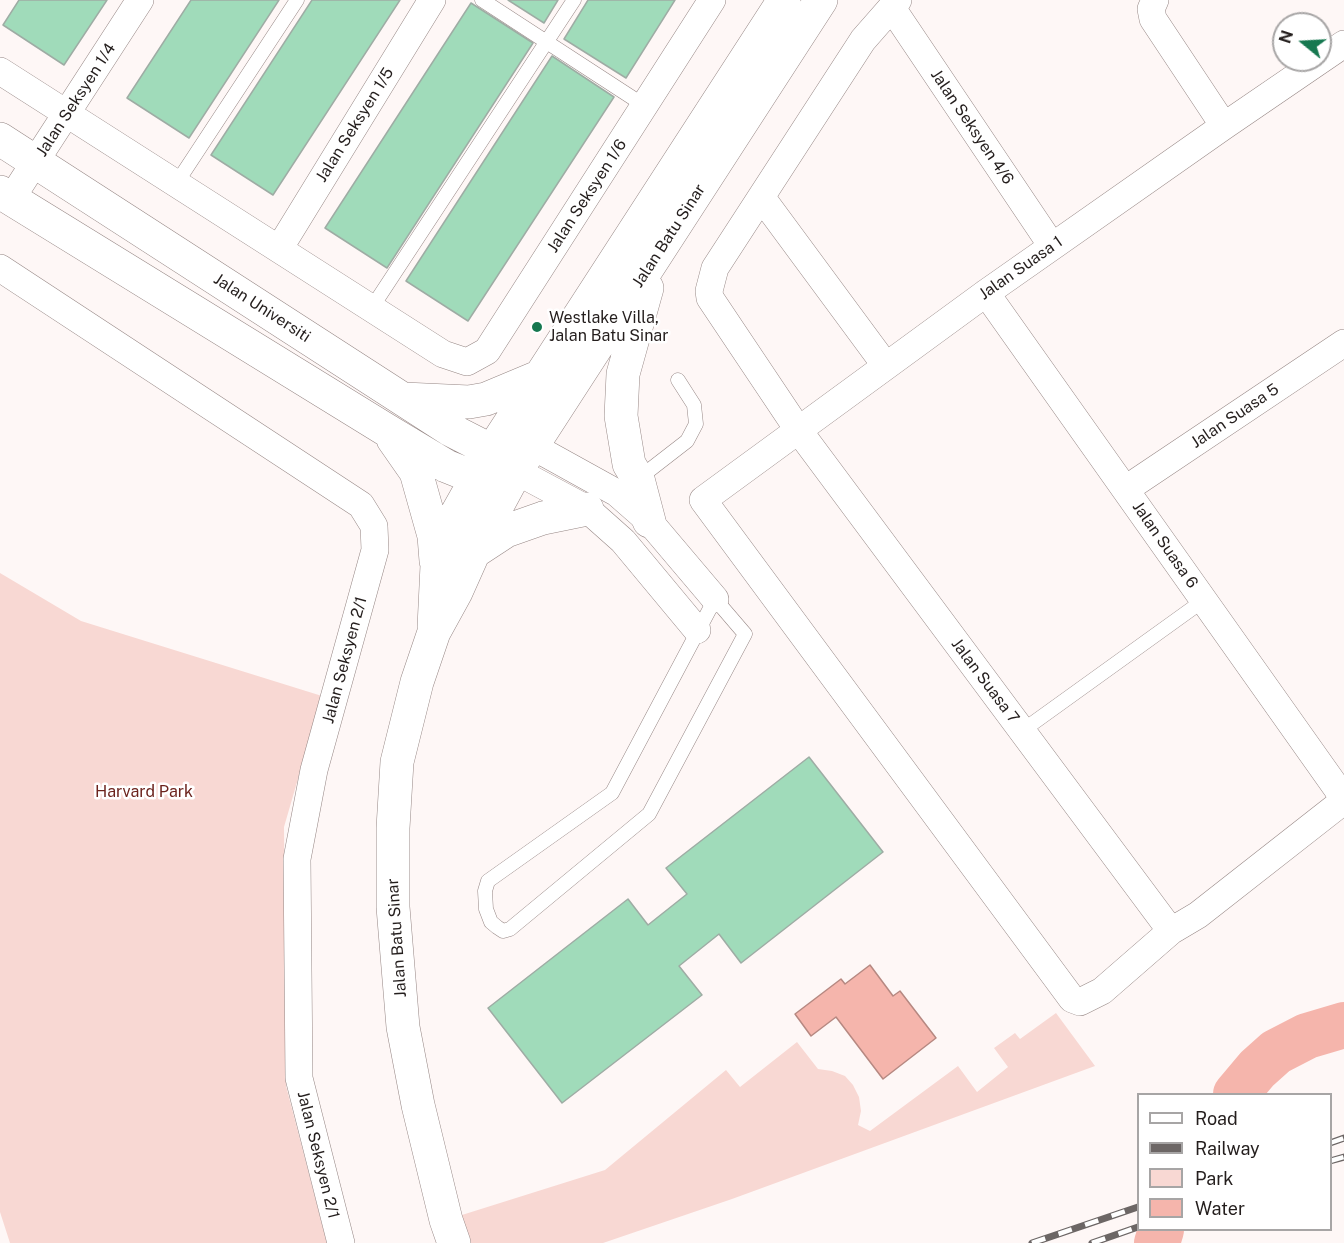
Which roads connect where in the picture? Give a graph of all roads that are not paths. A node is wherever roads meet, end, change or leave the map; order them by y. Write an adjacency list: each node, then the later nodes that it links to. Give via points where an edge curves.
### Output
1 (141, 0): 15 (street, Jalan Seksyen 1/4)
2 (297, 0): 19 (lane)
3 (432, 0): 23 (street, Jalan Seksyen 1/5)
4 (482, 0): 11 (lane)
5 (574, 0): 11 (lane)
6 (712, 0): 14 (street, Jalan Seksyen 1/6)
7 (784, 0): 30 (street, Jalan Batu Sinar)
8 (821, 0): 24 (street, Jalan Batu Sinar)
9 (1155, 0): 16 (street, via 1151,9 1153,19)
10 (895, 4): 21 (street, Jalan Suasa 7, via 863,40); 22 (street, Jalan Seksyen 4/6)
11 (547, 42): 14 (lane); 27 (lane)
12 (1344, 44): 16 (street, Jalan Suasa 1)
13 (0, 71): 15 (street)
14 (645, 106): 27 (street, Jalan Seksyen 1/6, via 487,351 467,362 443,354)
15 (67, 113): 18 (street, Jalan Seksyen 1/4); 19 (street)
16 (1224, 126): 22 (street, Jalan Suasa 1)
17 (0, 139): 18 (street, Jalan Universiti)
18 (35, 162): 20 (street, Jalan Seksyen 1/4); 32 (street, Jalan Universiti)
19 (176, 183): 23 (street)
20 (5, 196): 33 (street)
21 (762, 198): 29 (street); 34 (street, Jalan Suasa 7, via 715,268 708,291)
22 (1052, 246): 26 (street, Jalan Suasa 1)
23 (279, 249): 27 (street)
24 (657, 254): 35 (street, Jalan Batu Sinar, via 544,430); 36 (street, via 623,374 621,416 629,464)
25 (0, 268): 48 (street, Jalan Seksyen 2/1, via 361,505 374,526 375,550 314,770 297,859 299,1078)
26 (986, 293): 29 (street, Jalan Suasa 1); 37 (street, Jalan Suasa 6)
27 (371, 309)
28 (1344, 343): 37 (street, Jalan Suasa 5)
29 (886, 366): 34 (street, Jalan Suasa 1)
30 (541, 376): 32 (street, via 469,402); 35 (street, Jalan Batu Sinar)
31 (678, 380): 36 (lane, via 694,405 696,424 687,441)
32 (402, 399): 35 (street, Jalan Universiti)
33 (388, 431): 35 (street, via 446,466); 41 (street, via 416,472 434,536)
34 (799, 431): 46 (street, Jalan Suasa 7); 47 (street, Jalan Suasa 1, via 703,500 1072,999 1080,1002 1102,991)
35 (504, 462): 38 (street); 39 (street, via 618,493); 40 (street, Jalan Batu Sinar); 41 (street, Jalan Batu Sinar, via 452,522)
36 (638, 478): 39 (street)
37 (1126, 489): 43 (street, Jalan Suasa 6)
38 (587, 510): 40 (street, via 543,518 506,531); 44 (street, via 623,541)
39 (649, 521): 42 (street)
40 (474, 552): 45 (street, Jalan Batu Sinar)
41 (437, 565): 45 (street, Jalan Batu Sinar)
42 (715, 599): 44 (lane); 44 (lane, via 745,634 649,814 510,930 497,927 486,909 488,881 612,793)
43 (1204, 600): 46 (lane); 47 (street, Jalan Suasa 6, via 1341,798 1337,806)
44 (697, 630)
45 (434, 632): 49 (street, Jalan Batu Sinar, via 397,762 393,907 403,1027 418,1105)
46 (1022, 731): 47 (street, Jalan Suasa 7)
47 (1172, 931)
48 (341, 1243)
49 (454, 1243)

